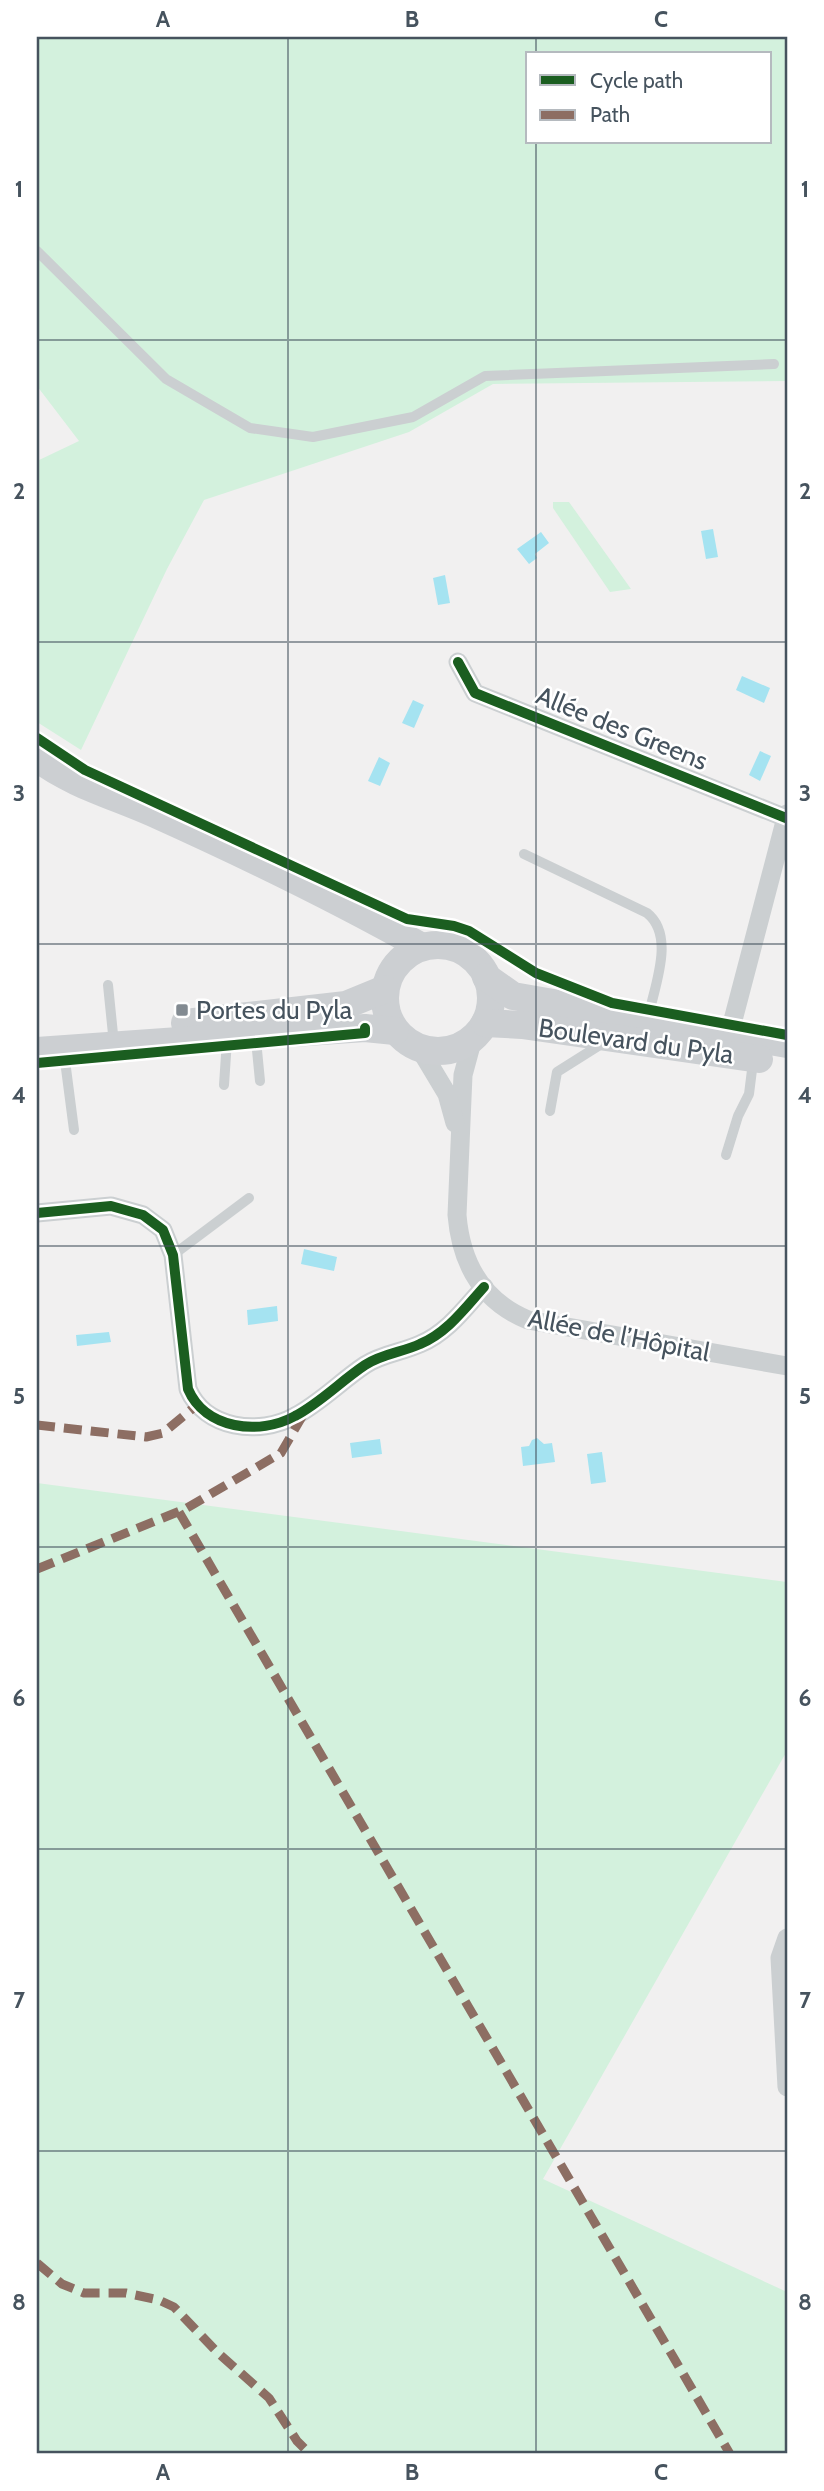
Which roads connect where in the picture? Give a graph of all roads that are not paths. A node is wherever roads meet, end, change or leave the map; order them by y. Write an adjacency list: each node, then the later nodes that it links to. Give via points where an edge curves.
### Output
1 (37, 251): 2 (lane, via 166,379 250,428 313,437 412,417 485,376)
2 (774, 364)
3 (458, 662): 5 (street, Allée des Greens, via 475,693)
4 (37, 758): 8 (main road, via 78,782)
5 (787, 816): 7 (street)
6 (524, 854): 16 (lane, via 656,919 661,950)
7 (779, 876): 20 (street)
8 (355, 909): 9 (main road); 11 (main road, via 377,935)
9 (422, 947): 10 (main road, via 459,950 478,964); 11 (main road, via 398,962)
10 (486, 977): 15 (main road, via 491,1000); 16 (main road, Boulevard du Pyla, via 513,996)
11 (387, 982): 13 (main road, via 346,1005); 14 (main road, via 385,1009)
12 (108, 985): 17 (lane)
13 (254, 1025): 14 (main road); 17 (main road); 18 (main road); 26 (lane)
14 (395, 1031): 23 (main road)
15 (479, 1031): 19 (main road, Boulevard du Pyla, via 522,1025); 23 (main road, via 456,1048); 30 (street, Allée de l’Hôpital, via 463,1075)
16 (645, 1031): 19 (main road, Boulevard du Pyla); 20 (main road, Boulevard du Pyla)
17 (113, 1038): 18 (main road); 22 (main road)
18 (227, 1038): 27 (lane)
19 (611, 1038): 28 (lane, via 557,1072)
20 (726, 1044): 21 (main road, Boulevard du Pyla); 24 (main road, Boulevard du Pyla)
21 (787, 1044)
22 (46, 1047): 29 (lane)
23 (420, 1049): 30 (street, Allée de l’Hôpital, via 447,1094)
24 (754, 1058): 25 (main road, Boulevard du Pyla); 31 (lane, via 749,1094)
25 (787, 1063)
26 (260, 1081)
27 (224, 1085)
28 (550, 1111)
29 (74, 1130)
30 (460, 1144): 35 (street, Allée de l’Hôpital, via 459,1237 468,1263)
31 (726, 1155)
32 (249, 1198): 34 (lane)
33 (37, 1213): 34 (street, via 94,1206 132,1210 163,1230)
34 (173, 1255): 35 (street, via 188,1389 210,1416 234,1425 272,1424 295,1416 366,1364 439,1334)
35 (484, 1287): 36 (street, Allée de l’Hôpital, via 508,1312 528,1320)
36 (787, 1366)
37 (787, 1938): 38 (street, via 780,1958)
38 (787, 2087)

